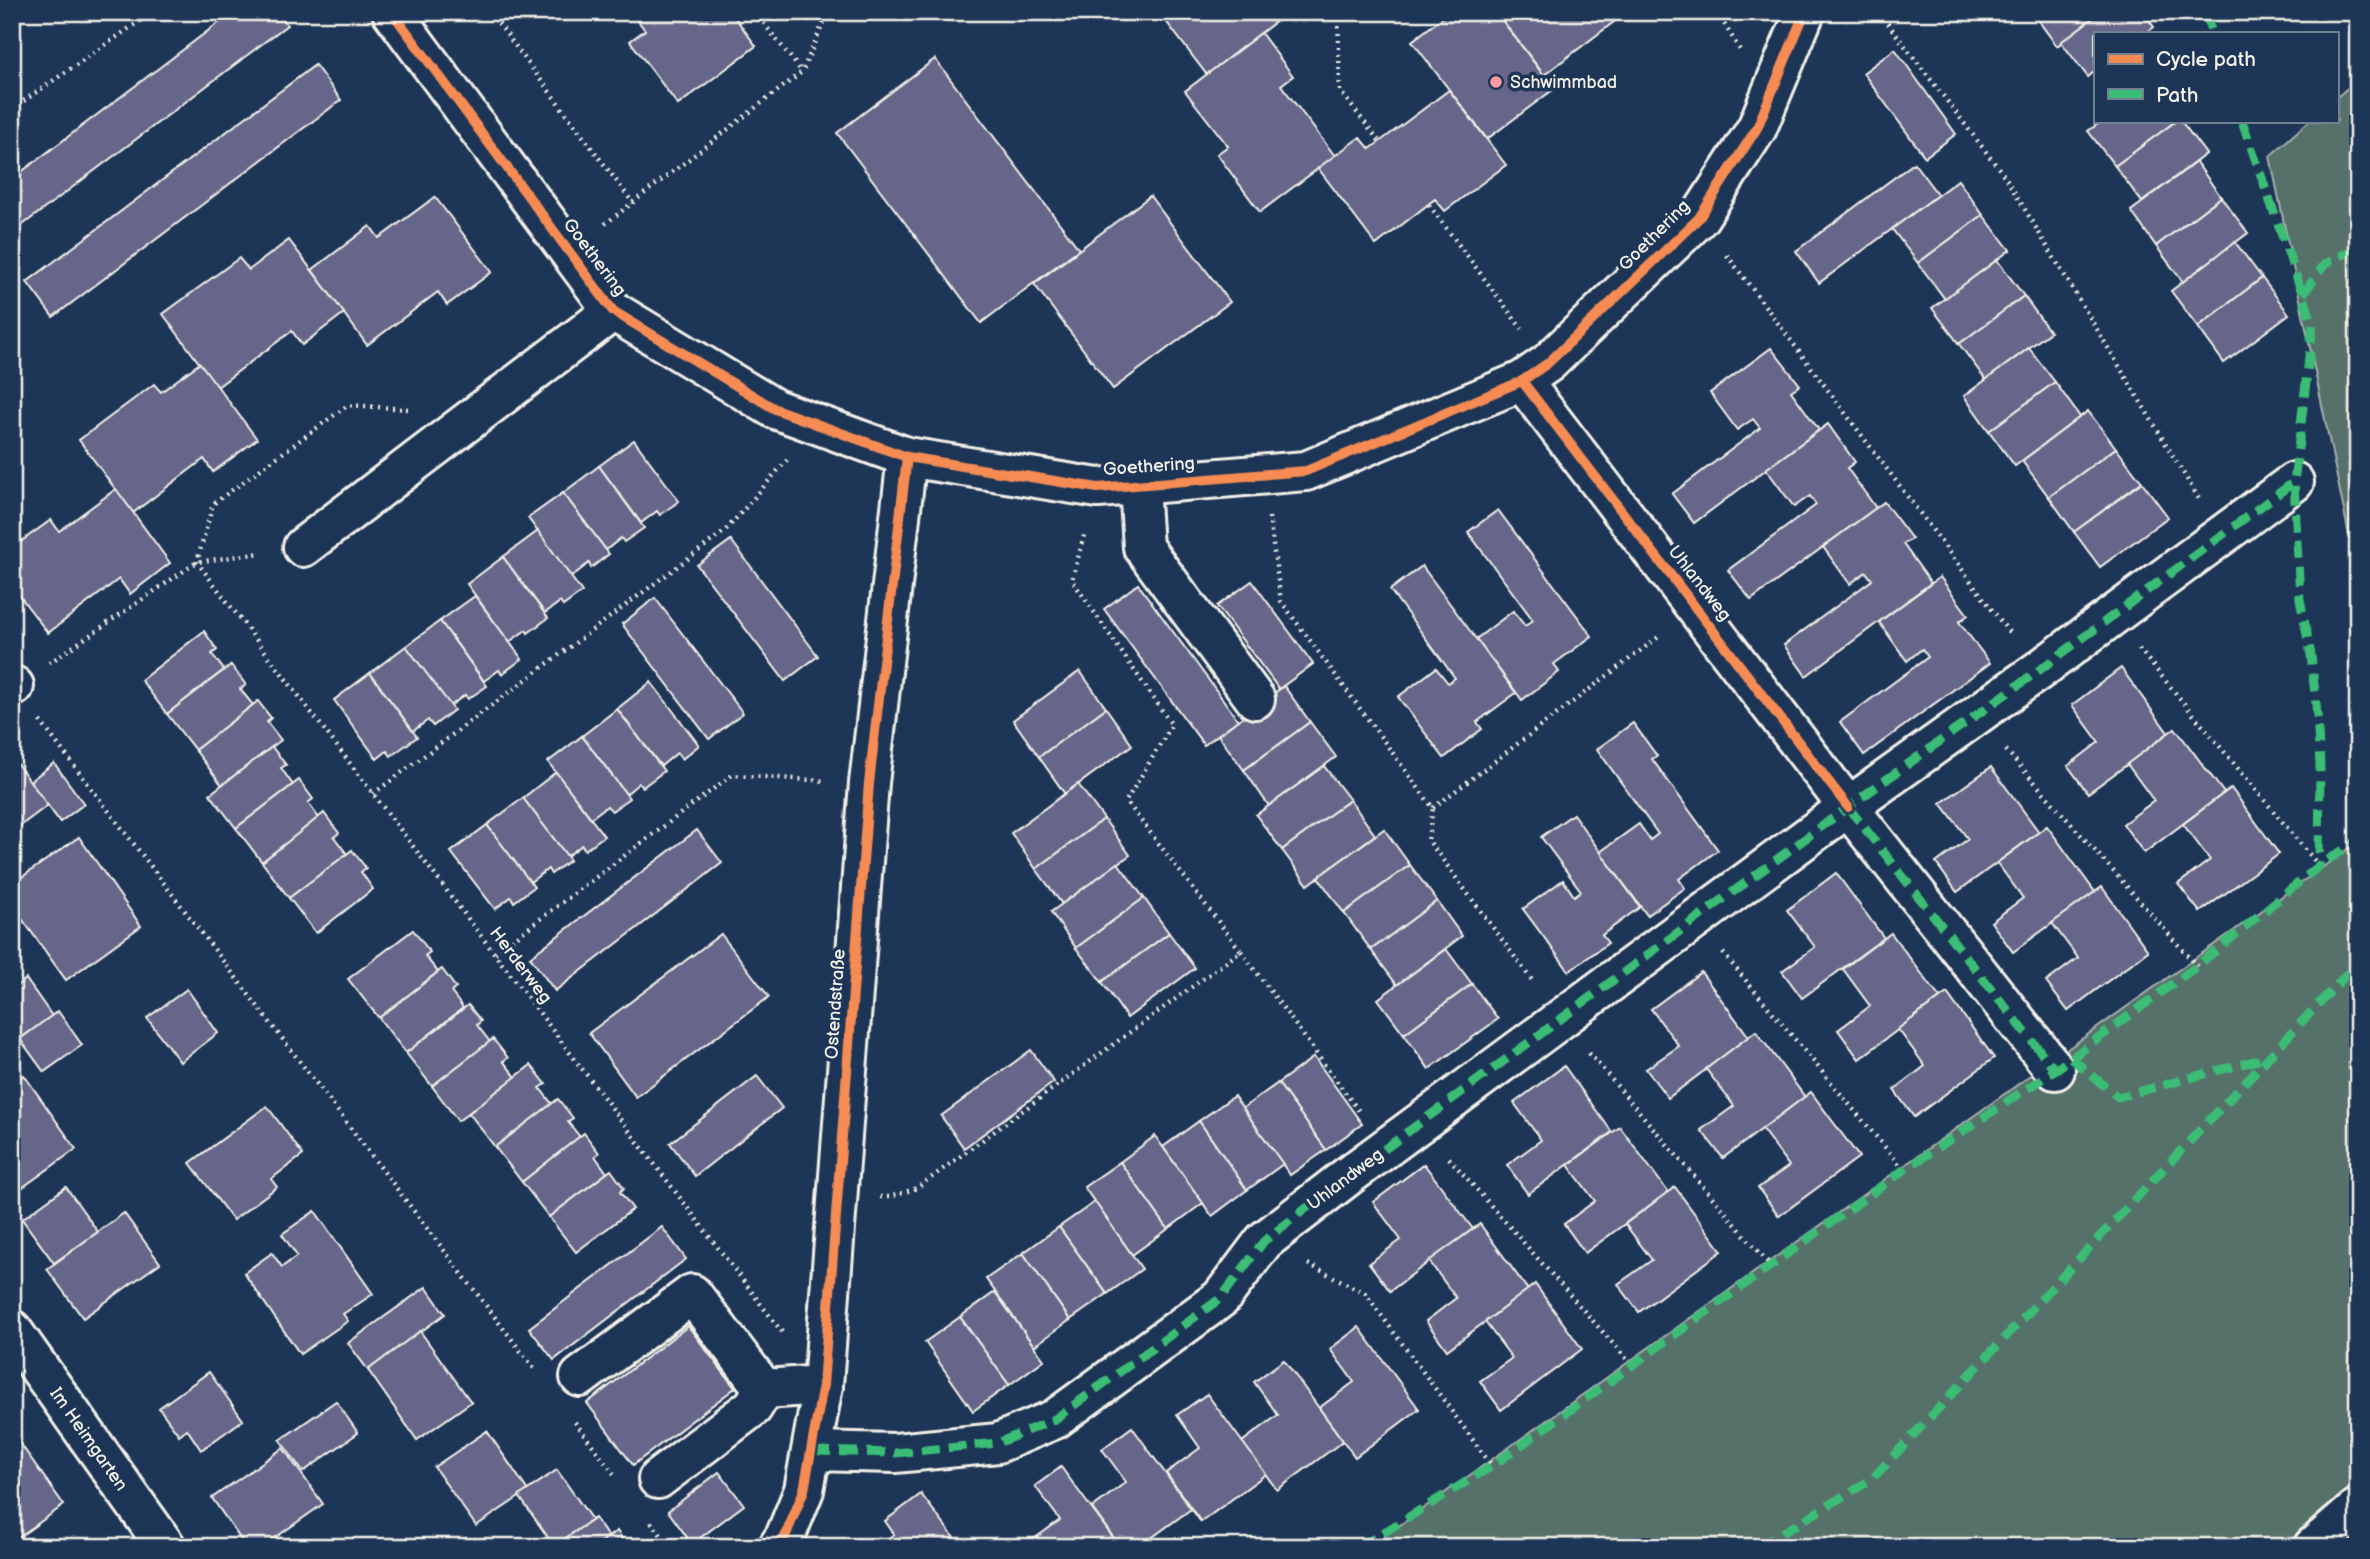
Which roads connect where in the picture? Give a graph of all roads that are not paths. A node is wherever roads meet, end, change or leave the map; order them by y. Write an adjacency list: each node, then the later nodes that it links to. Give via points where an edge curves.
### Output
1 (392, 12): 3 (street, Goethering)
2 (1805, 12): 4 (street, Goethering, via 1757,128 1699,218)
3 (613, 312): 5 (street, Goethering, via 775,409); 8 (street, Goethering)
4 (1535, 372): 7 (street, Goethering, via 1306,471); 10 (street, Uhlandweg, via 1698,608)
5 (907, 457): 7 (street, Goethering, via 1098,488); 14 (street, Ostendstraße, via 869,783)
6 (2294, 482): 10 (street, Uhlandweg)
7 (1139, 485): 9 (street, via 1143,547)
8 (303, 547)
9 (1255, 699)
10 (1848, 807): 11 (street, Uhlandweg); 16 (street, Uhlandweg, via 1264,1241 1221,1298 1055,1419 998,1443 895,1454)
11 (2055, 1070)
12 (12, 1330): 19 (street, Im Heimgarten)
13 (562, 1379): 15 (street, via 692,1294)
14 (823, 1385): 15 (street); 16 (street, Ostendstraße)
15 (764, 1389): 17 (street, via 753,1407)
16 (813, 1451): 20 (street, Ostendstraße, via 804,1490)
17 (658, 1479)
18 (2358, 1508): 21 (street)
19 (166, 1547)
20 (778, 1547)
21 (2314, 1547)

